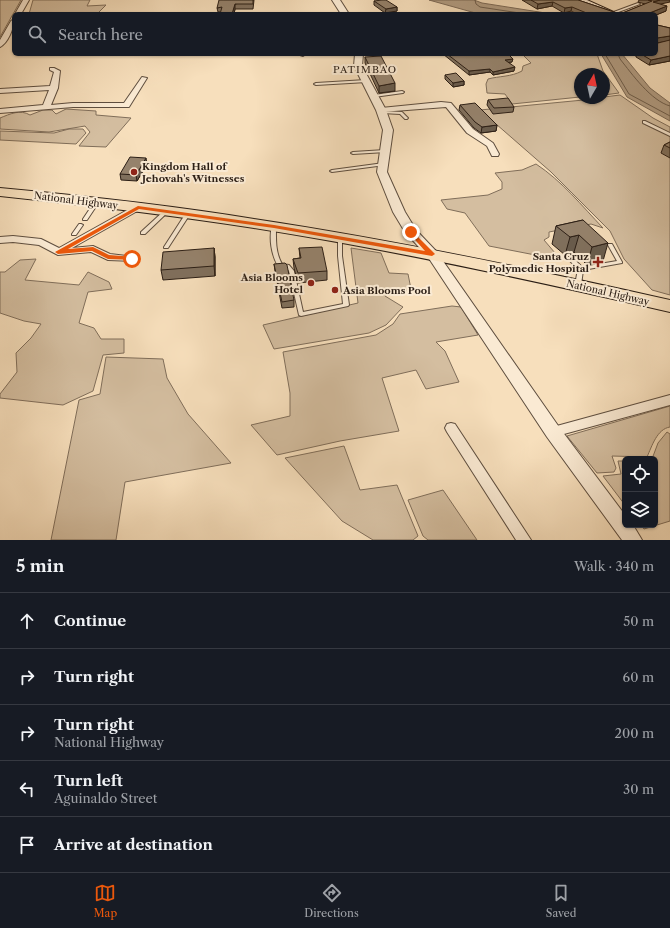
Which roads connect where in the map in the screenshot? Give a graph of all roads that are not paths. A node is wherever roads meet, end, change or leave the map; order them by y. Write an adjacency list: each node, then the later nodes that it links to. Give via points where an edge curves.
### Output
1 (26, 0): 5 (street)
2 (336, 0): 6 (street)
3 (580, 0): 7 (main road)
4 (639, 4): 8 (lane)
5 (19, 12)
6 (344, 12)
7 (608, 12)
8 (618, 12)
9 (12, 24): 10 (street)
10 (0, 45)
11 (359, 56): 14 (street, via 358,66)
12 (52, 69): 16 (street, via 57,71)
13 (144, 78): 20 (street, via 126,105)
14 (366, 81): 15 (lane); 19 (street)
15 (316, 84)
16 (54, 88): 17 (street); 20 (street)
17 (0, 91)
18 (402, 92): 19 (lane)
19 (374, 96): 22 (street)
20 (46, 108): 21 (street)
21 (0, 111)
22 (381, 111): 23 (lane, via 401,113); 26 (street, via 388,130); 28 (street, via 448,105 470,131 490,145)
23 (406, 118)
24 (644, 122): 25 (lane)
25 (670, 134)
26 (385, 151): 27 (lane); 29 (street)
27 (353, 153)
28 (495, 154)
29 (384, 164): 30 (lane); 46 (street, via 382,172 399,212 411,232)
30 (332, 171)
31 (0, 192): 32 (main road, National Highway)
32 (97, 202): 33 (main road, National Highway); 36 (lane)
33 (138, 207): 34 (main road, National Highway); 45 (street)
34 (166, 211): 35 (main road, National Highway); 39 (lane)
35 (188, 214): 38 (main road, National Highway); 44 (lane)
36 (85, 219)
37 (81, 225): 40 (lane)
38 (274, 226): 41 (main road, National Highway); 41 (lane, via 276,260 291,271 301,314 346,305)
39 (143, 233)
40 (74, 234)
41 (340, 238): 46 (main road, National Highway)
42 (0, 240): 45 (street, via 41,242)
43 (610, 245): 49 (lane, via 620,262)
44 (166, 247)
45 (58, 252): 48 (street, via 93,249 108,257)
46 (432, 254): 49 (main road, National Highway); 53 (street)
47 (570, 258): 49 (lane)
48 (132, 259)
49 (579, 277): 50 (main road, National Highway)
50 (670, 306)
51 (670, 400): 53 (street)
52 (451, 428): 54 (street)
53 (553, 432): 55 (street)
54 (524, 540)
55 (633, 540)

